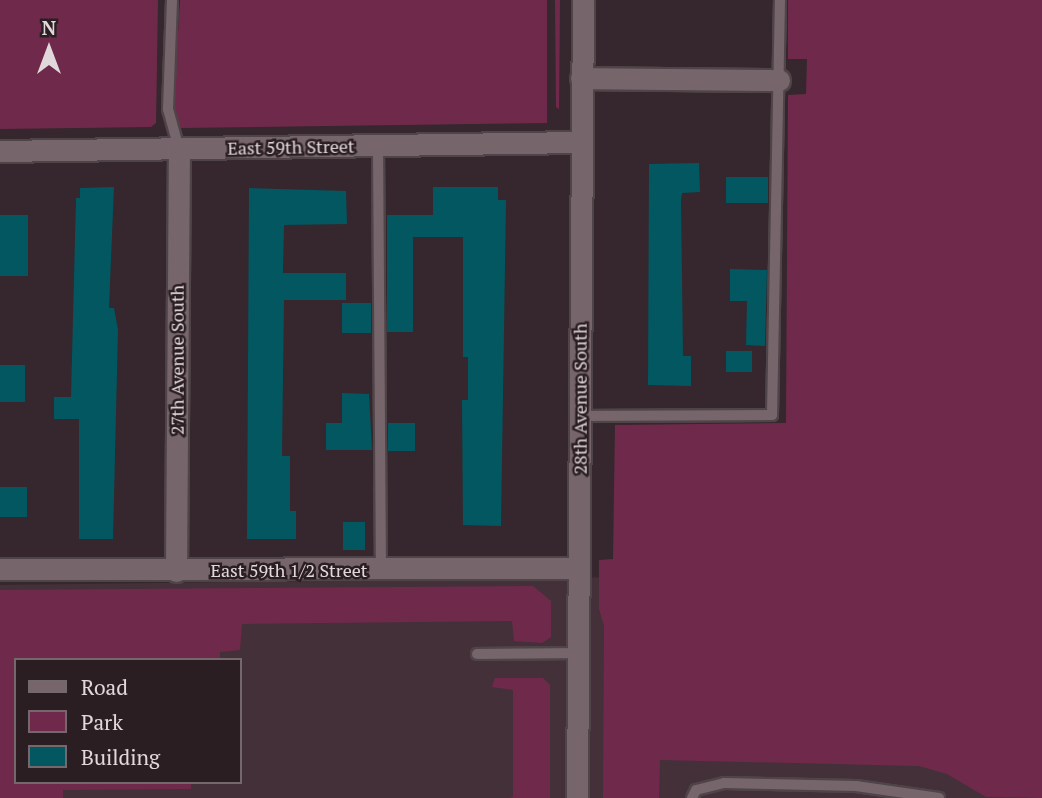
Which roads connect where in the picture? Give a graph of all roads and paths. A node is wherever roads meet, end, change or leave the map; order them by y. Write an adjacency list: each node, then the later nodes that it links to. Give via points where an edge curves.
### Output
1 (172, 0): 8 (lane, via 168,109)
2 (583, 0): 4 (street, 28th Avenue South)
3 (780, 0): 5 (lane)
4 (581, 78): 5 (street); 6 (street, 28th Avenue South)
5 (779, 80): 10 (lane, via 772,415)
6 (581, 142): 7 (street, East 59th Street); 10 (street, 28th Avenue South)
7 (378, 146): 8 (street, East 59th Street); 13 (lane)
8 (178, 149): 9 (street, East 59th Street); 14 (street, 27th Avenue South)
9 (0, 151)
10 (580, 416): 11 (street, 28th Avenue South)
11 (579, 568): 13 (street, East 59th 1/2 Street); 15 (street, 28th Avenue South)
12 (0, 569): 14 (street, East 59th 1/2 Street)
13 (381, 569): 14 (street, East 59th 1/2 Street)
14 (176, 571)
15 (578, 653): 16 (lane); 17 (street, 28th Avenue South)
16 (477, 654)
17 (577, 798)
18 (692, 798): 19 (lane, via 696,790 724,783 856,786)
19 (939, 798)

